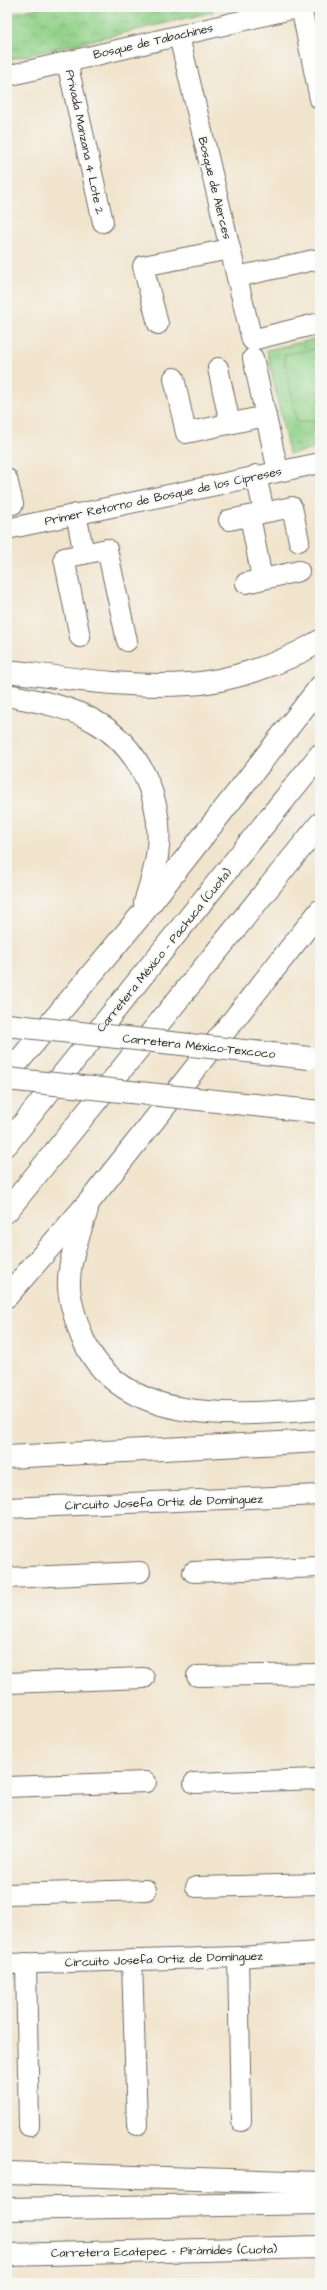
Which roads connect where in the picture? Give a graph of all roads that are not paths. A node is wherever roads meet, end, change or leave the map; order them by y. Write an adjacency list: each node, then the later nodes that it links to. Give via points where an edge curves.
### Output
1 (300, 7): 2 (street, Bosque de Tabachines); 6 (street)
2 (229, 15): 3 (street, Bosque de Tabachines)
3 (179, 36): 4 (street, Bosque de Tabachines); 8 (street, Bosque de Alerces)
4 (68, 62): 5 (street, Bosque de Tabachines); 7 (street, Privada Manzana 4 Lote 2)
5 (7, 76)
6 (320, 99)
7 (103, 222)
8 (230, 249): 10 (street, Bosque de Alerces); 12 (street, via 143,266)
9 (314, 260): 10 (street)
10 (237, 277): 13 (street, Bosque de Alerces)
11 (320, 323): 13 (street)
12 (158, 324)
13 (253, 349): 16 (street, Bosque de Alerces)
14 (218, 368): 17 (street)
15 (174, 378): 17 (street, via 186,433)
16 (266, 416): 17 (street); 19 (street, Bosque de Alerces)
17 (230, 424)
18 (319, 466): 19 (street, Primer Retorno de Bosque de los Cipreses)
19 (278, 471): 20 (street, Primer Retorno de Bosque de los Cipreses)
20 (256, 475): 23 (street, Primer Retorno de Bosque de los Cipreses); 24 (street)
21 (7, 479): 22 (street)
22 (13, 504)
23 (76, 514): 26 (street, Primer Retorno de Bosque de los Cipreses); 28 (street)
24 (257, 514): 25 (street); 27 (street, via 292,507); 29 (street, via 254,581)
25 (229, 520)
26 (7, 529)
27 (299, 541)
28 (84, 554): 30 (street, via 64,558); 31 (street, via 107,549)
29 (299, 571)
30 (80, 637)
31 (127, 641)
32 (320, 641): 33 (highway, via 246,672 189,684 97,681)
33 (7, 671)
34 (320, 687): 39 (highway)
35 (7, 695): 39 (highway, via 58,705 94,721 119,739 137,760 155,804 159,828 157,856)
36 (320, 755): 45 (highway, Carretera México - Pachuca (Cuota))
37 (320, 824): 47 (highway)
38 (320, 911): 46 (highway)
39 (142, 914): 42 (highway)
40 (7, 1025): 41 (highway, Carretera México-Texcoco, bridge)
41 (314, 1058)
42 (7, 1075)
43 (7, 1079): 44 (highway, bridge)
44 (311, 1111)
45 (7, 1144)
46 (89, 1202): 48 (highway); 49 (highway, via 73,1255 69,1286 75,1319 88,1350 112,1379 140,1397 178,1409 226,1414)
47 (7, 1211)
48 (7, 1296)
49 (320, 1410)
50 (320, 1440): 51 (highway)
51 (7, 1457)
52 (320, 1495): 53 (street, Circuito Josefa Ortiz de Domínguez)
53 (7, 1508)
54 (320, 1567): 56 (street)
55 (140, 1572): 57 (street)
56 (193, 1572)
57 (7, 1578)
58 (320, 1674): 59 (street)
59 (196, 1676)
60 (144, 1678): 61 (street)
61 (7, 1683)
62 (320, 1778): 64 (street)
63 (146, 1782): 65 (street)
64 (194, 1783)
65 (7, 1786)
66 (320, 1884): 67 (street)
67 (196, 1887)
68 (146, 1890): 69 (street)
69 (7, 1894)
70 (320, 1952): 71 (street, Circuito Josefa Ortiz de Domínguez)
71 (238, 1957): 72 (street, Circuito Josefa Ortiz de Domínguez); 74 (street)
72 (132, 1960): 73 (street, Circuito Josefa Ortiz de Domínguez); 75 (street)
73 (16, 1963): 76 (street)
74 (241, 2121)
75 (137, 2125)
76 (29, 2126)
77 (7, 2173): 78 (highway)
78 (320, 2183)
79 (320, 2203): 80 (highway)
80 (7, 2209)
81 (320, 2247): 82 (highway, Carretera Ecatepec - Pirámides (Cuota))
82 (7, 2255)

